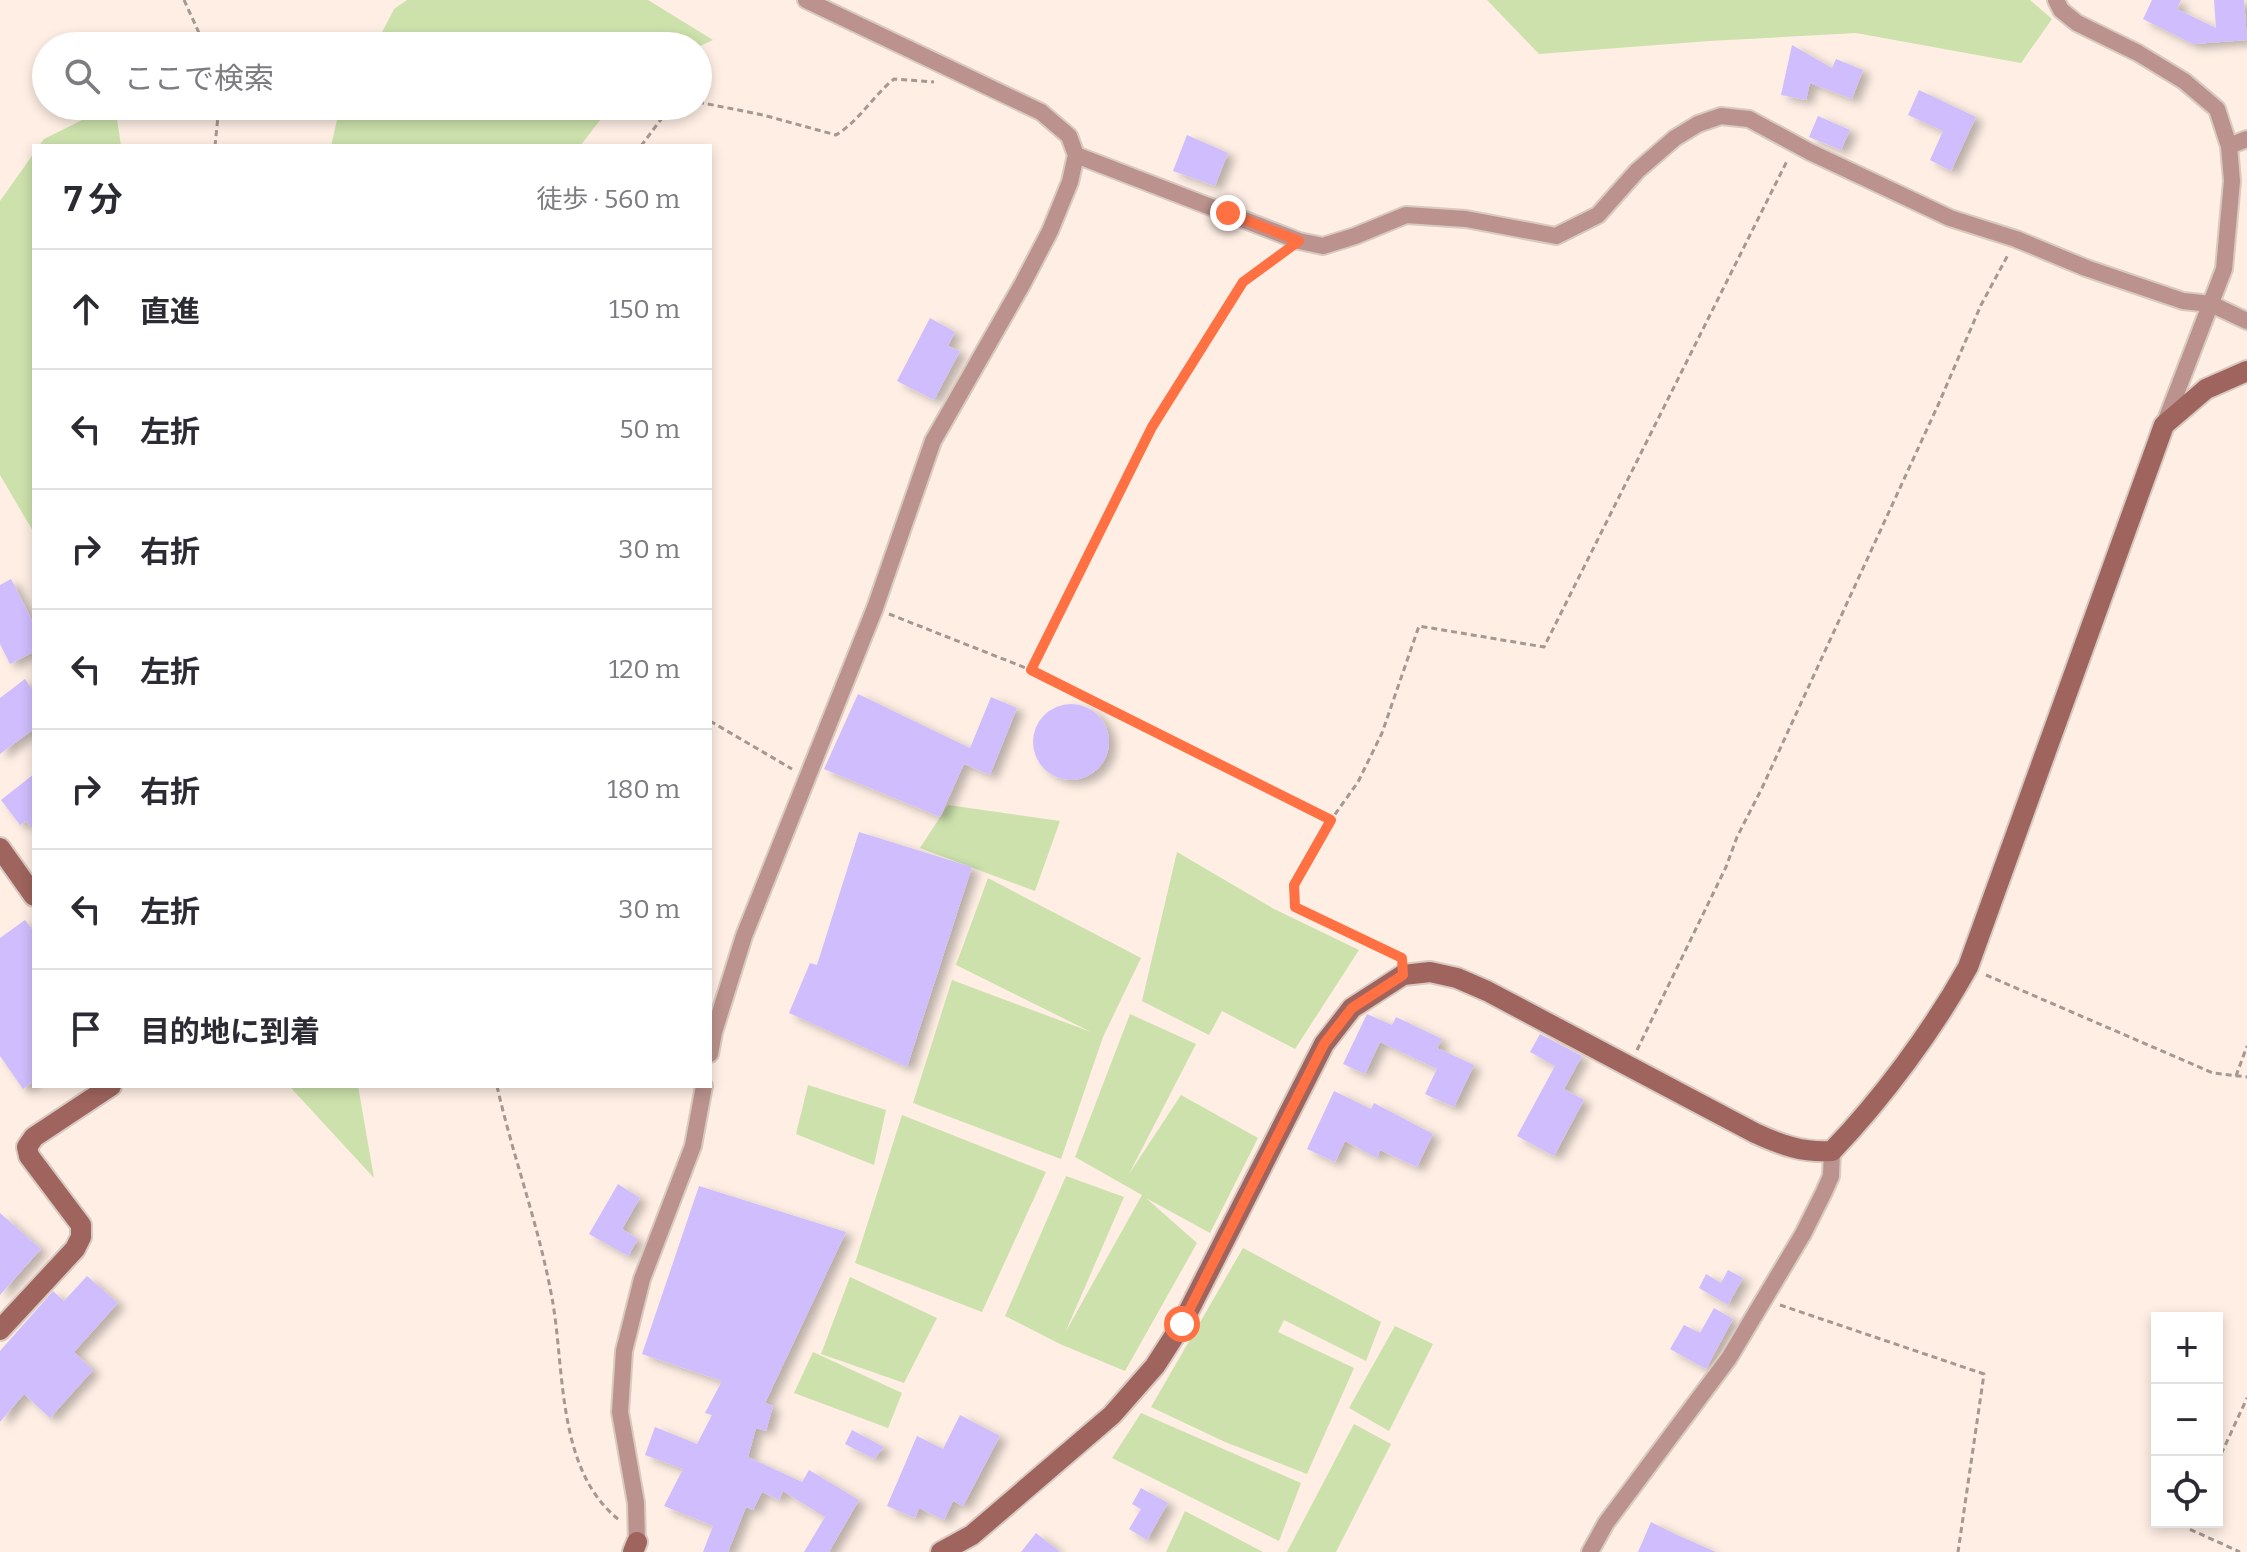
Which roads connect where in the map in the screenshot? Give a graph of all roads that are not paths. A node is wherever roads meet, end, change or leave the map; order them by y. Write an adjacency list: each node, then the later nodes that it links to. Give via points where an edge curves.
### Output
1 (806, 0): 5 (street, via 1041,112 1069,136)
2 (2056, 0): 4 (street, via 2077,23 2138,53 2195,90 2217,109)
3 (2247, 139): 4 (street)
4 (2229, 146): 6 (street, via 2232,181 2224,269)
5 (1076, 155): 6 (street, via 1323,246 1406,215 1466,219 1556,236 1598,215 1637,171 1698,124 1721,116 1749,119 1950,218 2155,292); 12 (street, via 1050,231 933,441 875,608 744,936)
6 (2211, 304): 7 (street); 9 (street)
7 (2247, 321)
8 (2247, 371): 9 (street, via 2206,389)
9 (2164, 425): 15 (street, via 1968,967 1938,1017)
10 (0, 848): 11 (street)
11 (32, 893)
12 (712, 1043)
13 (108, 1088): 16 (street, via 27,1147 81,1225 81,1237)
14 (704, 1088): 17 (street, via 693,1146 642,1279 624,1351 620,1412 636,1503)
15 (1832, 1151): 18 (street, via 1787,1147 1755,1133 1457,978 1430,972 1403,975 1352,1008 1324,1044 1182,1324 1155,1366 1112,1415 972,1535); 19 (street, via 1831,1176 1765,1300)
16 (0, 1330)
17 (635, 1547)
18 (941, 1552)
19 (1590, 1552)

